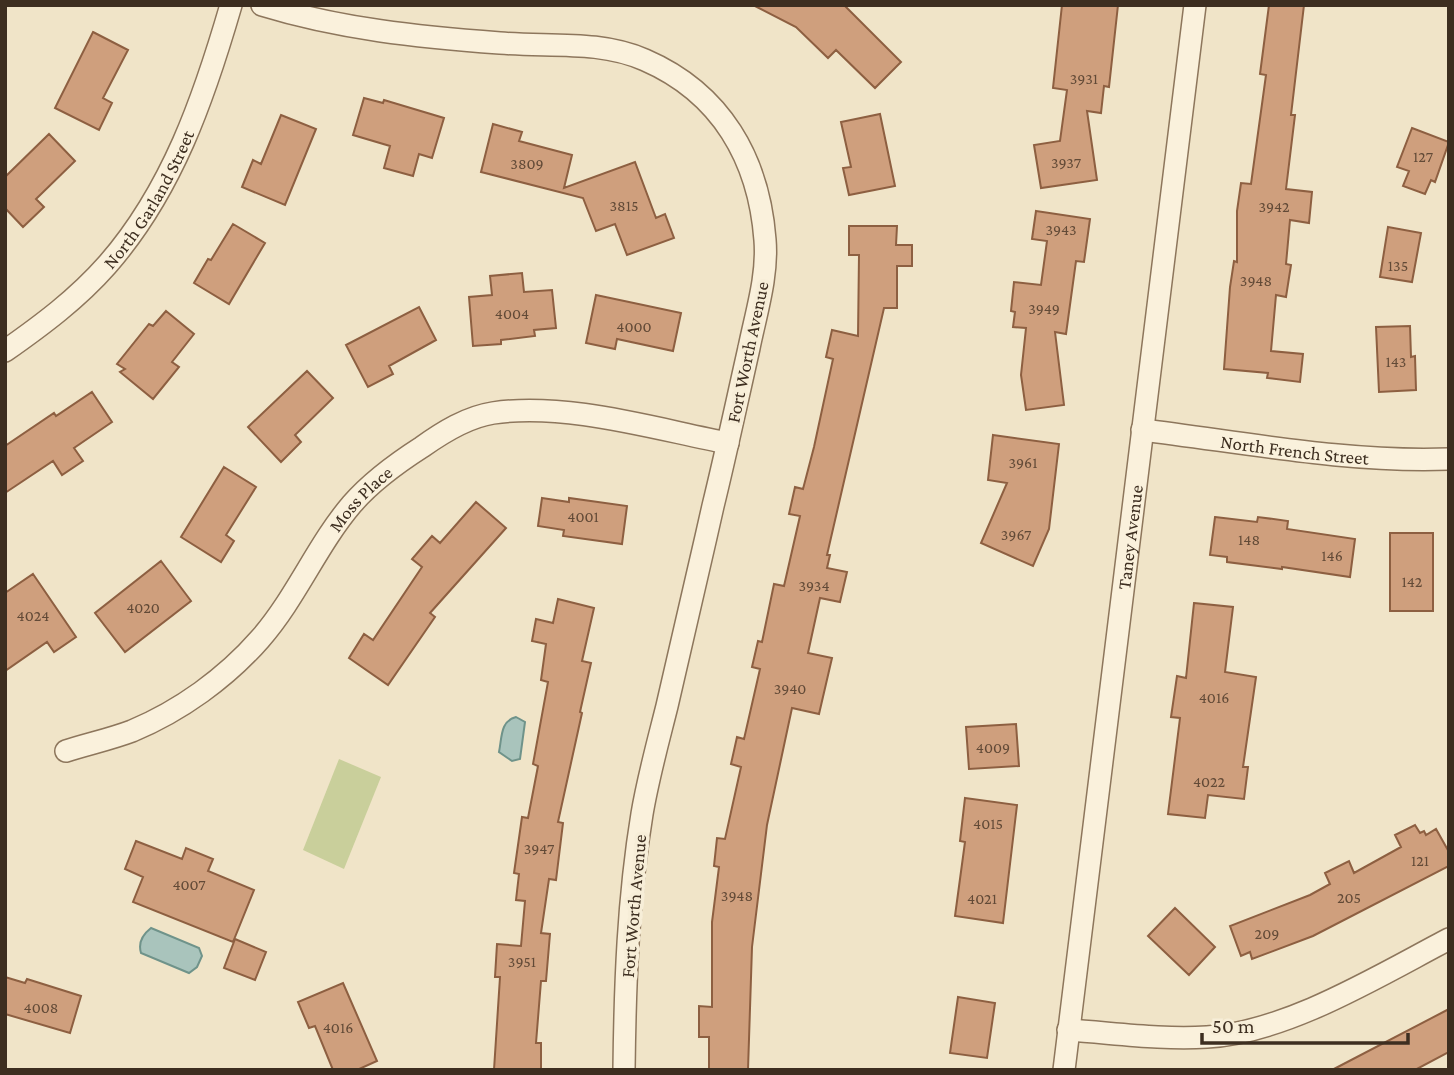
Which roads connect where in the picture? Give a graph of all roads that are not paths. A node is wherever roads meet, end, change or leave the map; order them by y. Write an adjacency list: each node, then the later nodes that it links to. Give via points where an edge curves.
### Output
1 (231, 5): 4 (street, North Garland Street, via 186,139 147,212 83,289)
2 (262, 5): 6 (street, Fort Worth Avenue, via 379,32 605,48 661,68 716,109 732,131 753,181 765,243 764,276)
3 (1195, 5): 5 (street, Taney Avenue)
4 (5, 351)
5 (1142, 430): 7 (street, North French Street, via 1344,455); 10 (street, Taney Avenue)
6 (728, 443): 8 (street, Moss Place, via 542,410 490,413 448,430 377,479 352,504 280,613 234,666 170,713 131,731); 11 (street, Fort Worth Avenue, via 642,810 625,960)
7 (1449, 459)
8 (66, 751)
9 (1449, 939): 10 (street, via 1299,1015 1237,1034 1207,1038)
10 (1068, 1030): 12 (street, Taney Avenue)
11 (624, 1070)
12 (1064, 1070)

